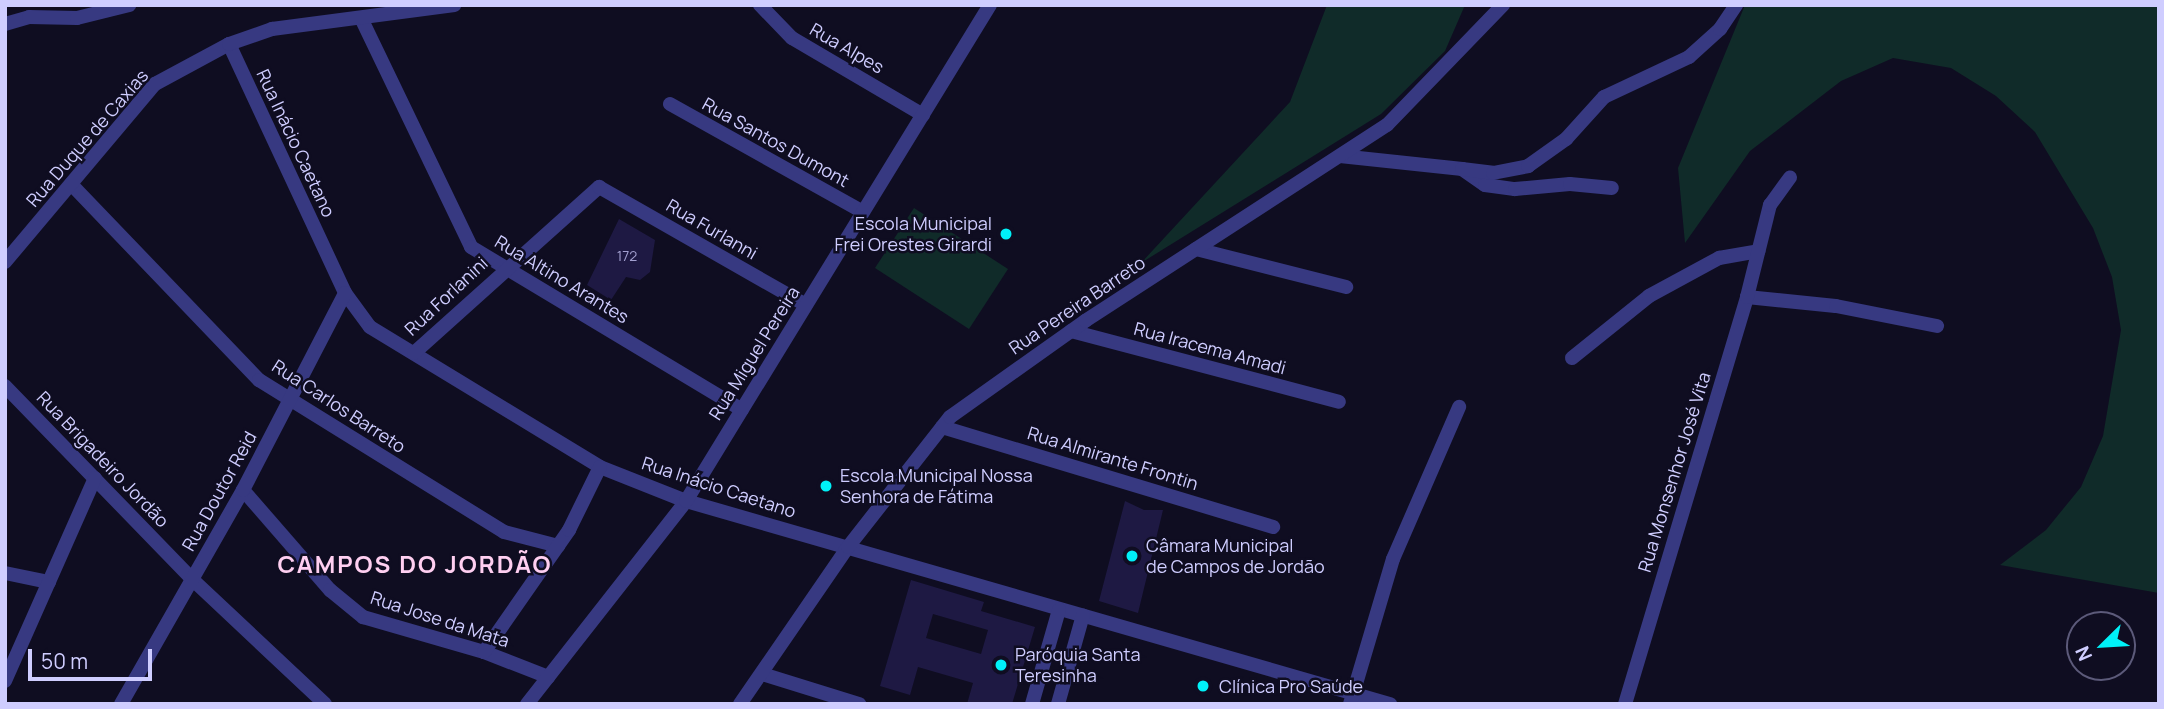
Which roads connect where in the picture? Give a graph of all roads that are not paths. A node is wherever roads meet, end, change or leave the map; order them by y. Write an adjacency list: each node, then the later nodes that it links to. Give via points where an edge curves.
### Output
1 (129, 5): 8 (street, via 77,18 29,17)
2 (454, 5): 7 (street, Rua Duque de Caxias)
3 (760, 5): 11 (street, Rua Alpes, via 792,38)
4 (990, 5): 11 (street, Rua Miguel Pereira)
5 (1503, 5): 12 (street, Rua Pereira Barreto, via 1387,125)
6 (1736, 5): 13 (street, via 1720,29 1689,57 1604,97 1566,139 1528,166 1493,173)
7 (361, 18): 9 (street, Rua Duque de Caxias, via 272,29); 22 (street, Rua Altino Arantes, via 471,247)
8 (5, 24)
9 (229, 44): 15 (street, Rua Duque de Caxias, via 155,84); 24 (street, Rua Inácio Caetano)
10 (670, 104): 18 (street, Rua Santos Dumont)
11 (923, 115): 18 (street, Rua Miguel Pereira)
12 (1340, 156): 13 (street); 19 (street, Rua Pereira Barreto)
13 (1462, 169): 17 (street, via 1485,185 1505,188 1570,184)
14 (1790, 177): 20 (street, Rua Monsenhor José Vita, via 1770,205)
15 (71, 184): 21 (street, Rua Duque de Caxias); 32 (street, Rua Carlos Barreto, via 259,380)
16 (599, 187): 22 (street, Rua Forlanini); 26 (street, Rua Furlanni)
17 (1612, 188)
18 (863, 212): 26 (street, Rua Miguel Pereira)
19 (1196, 249): 23 (street); 28 (street, Rua Pereira Barreto)
20 (1758, 251): 25 (street, Rua Monsenhor José Vita); 30 (street, via 1718,258 1648,296)
21 (5, 262)
22 (505, 267): 29 (street, Rua Forlanini); 35 (street, Rua Altino Arantes)
23 (1346, 287)
24 (345, 293): 29 (street, Rua Inácio Caetano, via 370,327); 32 (street, Rua Doutor Reid)
25 (1747, 298): 27 (street, via 1836,306); 62 (street, Rua Monsenhor José Vita)
26 (806, 305): 35 (street, Rua Miguel Pereira)
27 (1937, 326)
28 (1071, 331): 33 (street, Rua Iracema Amadi); 36 (street, Rua Pereira Barreto)
29 (414, 353): 37 (street, Rua Inácio Caetano)
30 (1572, 358)
31 (5, 386): 38 (street, Rua Brigadeiro Jordão)
32 (290, 401): 39 (street, Rua Doutor Reid); 42 (street, Rua Carlos Barreto, via 504,532)
33 (1339, 402)
34 (1459, 407): 53 (street, via 1394,559)
35 (742, 410): 40 (street, Rua Miguel Pereira)
36 (942, 427): 41 (street, Rua Almirante Frontin); 43 (street, Rua Pereira Barreto)
37 (600, 467): 40 (street, Rua Inácio Caetano); 42 (street)
38 (95, 478): 45 (street, Rua Brigadeiro Jordão); 46 (street)
39 (243, 490): 45 (street, Rua Doutor Reid); 49 (street, Rua Jose da Mata, via 330,590 363,617)
40 (686, 501): 43 (street, Rua Inácio Caetano); 51 (street, Rua Miguel Pereira)
41 (1273, 527)
42 (558, 546): 49 (street)
43 (848, 547): 47 (street, Rua Inácio Caetano); 50 (street, Rua Pereira Barreto)
44 (5, 573): 46 (street)
45 (193, 580): 54 (street, Rua Doutor Reid); 55 (street, Rua Brigadeiro Jordão)
46 (49, 582): 52 (street)
47 (1059, 610): 48 (street, Rua Inácio Caetano); 59 (street)
48 (1083, 615): 53 (street, Rua Inácio Caetano); 60 (street)
49 (484, 652): 51 (street, Rua Jose da Mata)
50 (762, 674): 57 (street, Rua Pereira Barreto); 58 (street)
51 (548, 677): 56 (street, Rua Miguel Pereira)
52 (5, 681)
53 (1351, 698): 61 (street, Rua Inácio Caetano)
54 (121, 704)
55 (325, 704)
56 (527, 704)
57 (740, 704)
58 (859, 704)
59 (1031, 704)
60 (1058, 704)
61 (1390, 704)
62 (1625, 704)

